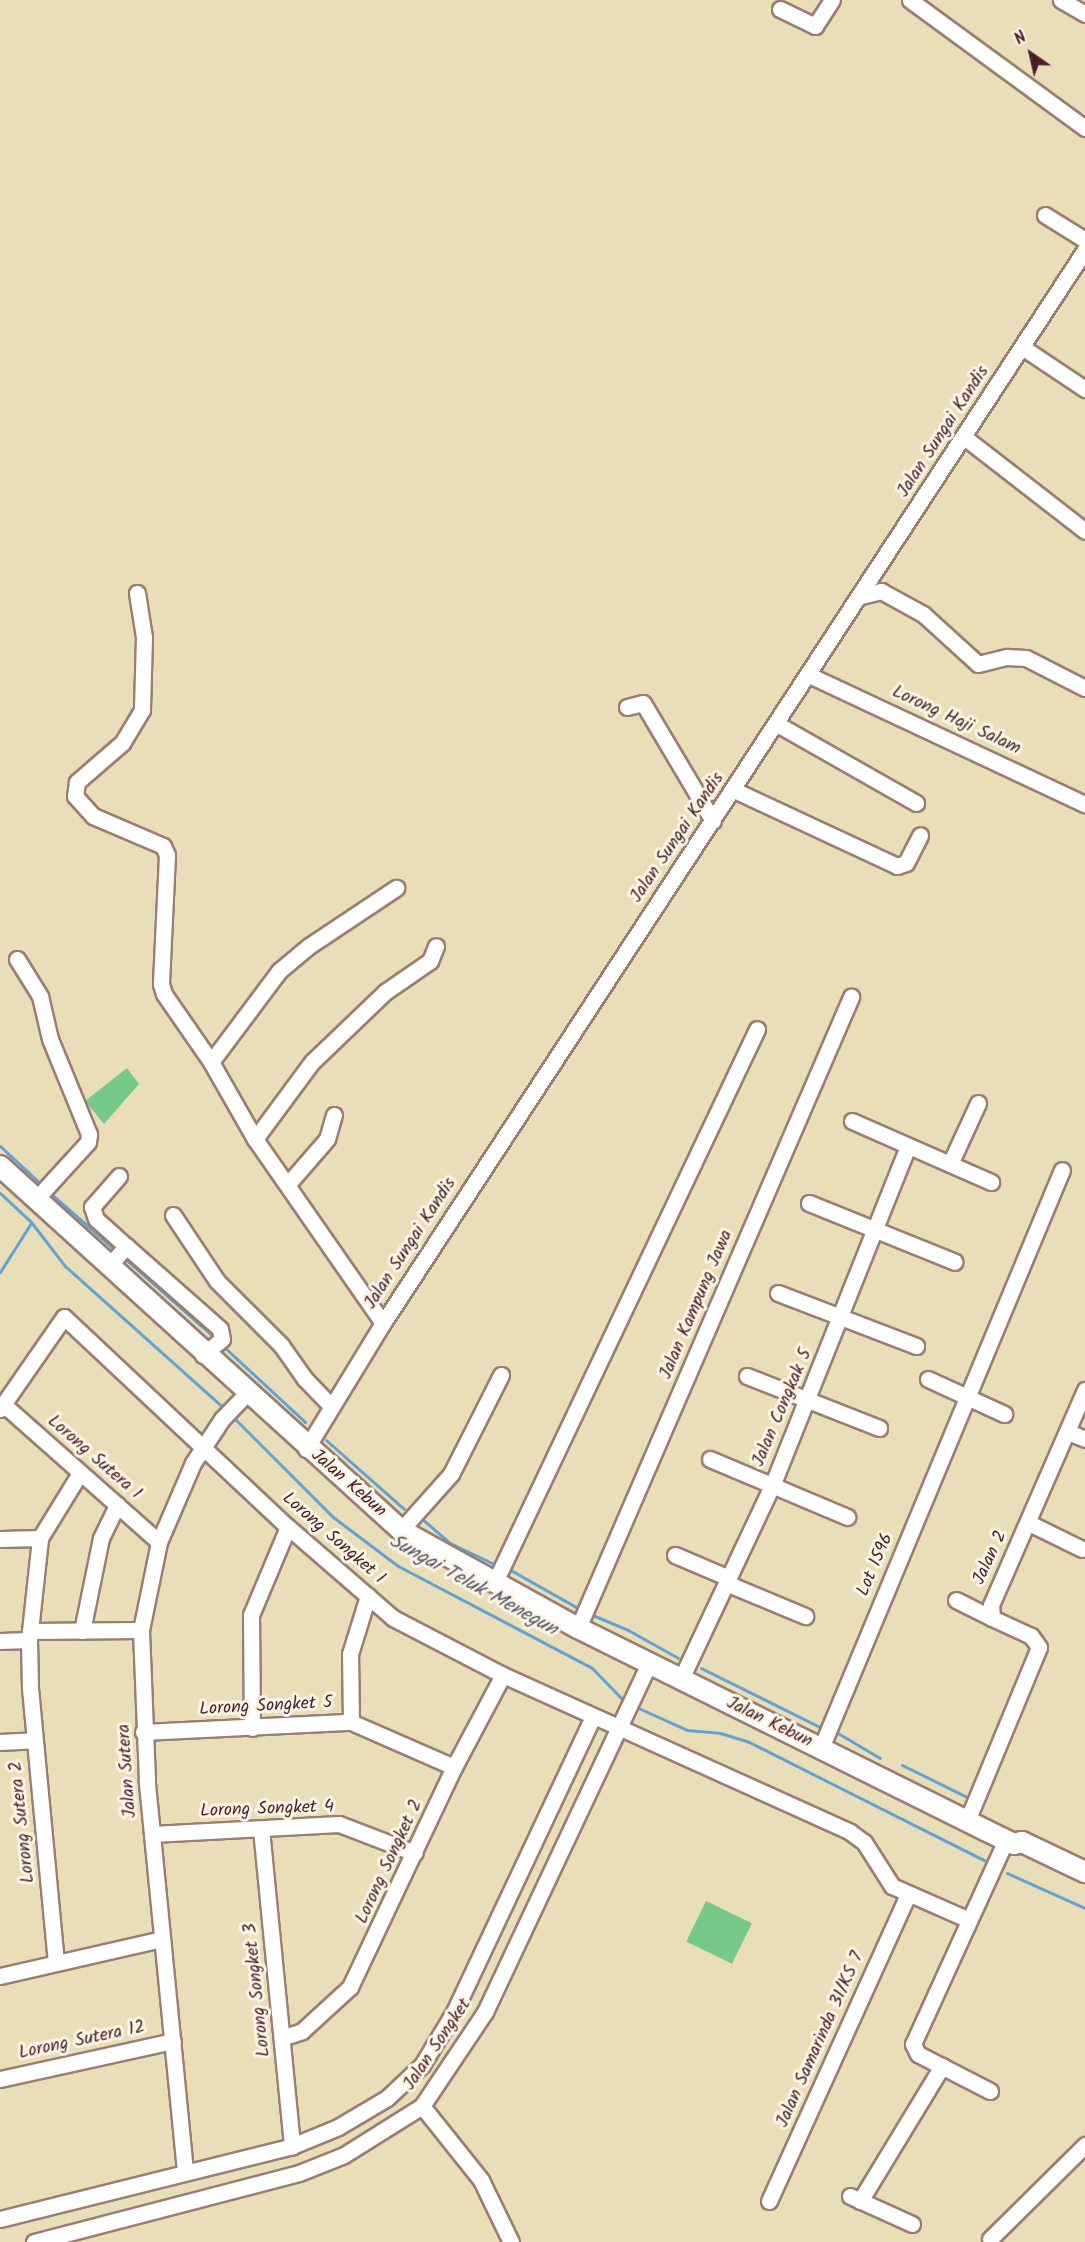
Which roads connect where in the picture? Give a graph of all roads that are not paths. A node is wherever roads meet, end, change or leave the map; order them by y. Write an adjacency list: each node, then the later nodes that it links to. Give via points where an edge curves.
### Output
1 (832, 0): 4 (street, via 815,26)
2 (910, 0): 6 (street)
3 (1061, 0): 5 (street)
4 (780, 9)
5 (1085, 14)
6 (1085, 128)
7 (1045, 215): 8 (street)
8 (1085, 240)
9 (1085, 250): 10 (street, Jalan Sungai Kandis)
10 (1022, 347): 11 (street); 12 (street, Jalan Sungai Kandis)
11 (1085, 389)
12 (964, 437): 13 (street); 15 (street, Jalan Sungai Kandis)
13 (1085, 531)
14 (137, 593): 30 (street, via 144,637 142,710 122,743 76,782 75,796 93,816 163,846 166,855 160,984)
15 (861, 596): 16 (street, Jalan Sungai Kandis); 17 (street, via 881,591 923,614 978,664 1007,657 1026,658)
16 (809, 675): 19 (street, Jalan Sungai Kandis); 22 (street, Lorong Haji Salam)
17 (1085, 688)
18 (627, 707): 23 (street, via 643,703)
19 (777, 724): 20 (street, Jalan Sungai Kandis); 21 (street)
20 (734, 790): 23 (street, Jalan Sungai Kandis); 24 (street, via 897,866 906,863)
21 (916, 803)
22 (1085, 804)
23 (713, 821): 50 (street, Jalan Sungai Kandis)
24 (920, 836)
25 (396, 888): 30 (street, via 309,946 279,971)
26 (436, 946): 34 (street, via 430,961 385,992 312,1062)
27 (17, 959): 42 (street, via 40,996 50,1039 89,1134 88,1142)
28 (851, 998): 87 (street, Jalan Kampung Jawa)
29 (757, 1029): 82 (street)
30 (211, 1062): 34 (street)
31 (978, 1103): 36 (street)
32 (334, 1115): 41 (street, via 327,1139)
33 (852, 1121): 35 (street)
34 (255, 1139): 41 (street)
35 (909, 1146): 36 (street); 45 (street, Jalan Congkak 5)
36 (950, 1164): 40 (street)
37 (0, 1166): 42 (main road, Jalan Kebun)
38 (1062, 1170): 57 (street, Lot 1596)
39 (119, 1176): 46 (street, via 92,1207)
40 (991, 1182)
41 (288, 1184): 50 (street)
42 (43, 1192): 46 (main road, Jalan Kebun)
43 (809, 1203): 45 (street)
44 (173, 1215): 60 (street, via 217,1281 281,1345 304,1379)
45 (877, 1231): 47 (street); 49 (street, Jalan Congkak 5)
46 (118, 1255): 51 (main road, Jalan Kebun); 51 (street, via 212,1320 223,1334)
47 (955, 1262)
48 (778, 1293): 49 (street)
49 (843, 1315): 52 (street); 59 (street, Jalan Congkak 5)
50 (383, 1323): 60 (street, Jalan Sungai Kandis)
51 (214, 1346): 58 (main road, Jalan Kebun)
52 (916, 1346)
53 (501, 1375): 75 (street, via 451,1474)
54 (747, 1376): 59 (street)
55 (928, 1380): 57 (street)
56 (1085, 1390): 64 (street, Jalan 2)
57 (967, 1397): 62 (street); 102 (street, Lot 1596)
58 (240, 1400): 66 (street, Jalan Sutera); 67 (main road, Jalan Kebun)
59 (807, 1401): 63 (street); 70 (street, Jalan Congkak 5)
60 (332, 1406): 67 (street, Jalan Sungai Kandis)
61 (2, 1407): 66 (street, Lorong Songket 1, via 64,1317); 69 (street, Lorong Sutera 1)
62 (1004, 1414)
63 (879, 1428)
64 (1068, 1432): 65 (street); 73 (street, Jalan 2)
65 (1085, 1439)
66 (204, 1445): 74 (street, Lorong Songket 1); 78 (street, Jalan Sutera)
67 (306, 1449): 75 (main road, Jalan Kebun)
68 (710, 1459): 70 (street)
69 (80, 1473): 71 (street, Lorong Sutera 1); 76 (street, Lorong Sutera 2)
70 (772, 1486): 72 (street); 81 (street, Jalan Congkak 5)
71 (117, 1505): 78 (street, Lorong Sutera 1); 89 (street, via 100,1538)
72 (847, 1517)
73 (1029, 1523): 79 (street); 86 (street, Jalan 2, via 991,1605)
74 (288, 1527): 83 (street, Lorong Songket 1); 98 (street, via 251,1615)
75 (401, 1530): 82 (main road, Jalan Kebun)
76 (40, 1538): 77 (street); 90 (street, Lorong Sutera 2)
77 (0, 1539)
78 (159, 1542): 88 (street, Jalan Sutera)
79 (1082, 1549)
80 (675, 1555): 81 (street)
81 (728, 1580): 85 (street); 94 (street, Jalan Congkak 5)
82 (494, 1584): 87 (main road, Jalan Kebun)
83 (368, 1596): 93 (street, Lorong Songket 1, via 393,1618); 96 (street, via 350,1654)
84 (956, 1600): 86 (street)
85 (805, 1616)
86 (992, 1618): 104 (street, via 1031,1636 1039,1647)
87 (578, 1628): 92 (main road, Jalan Kebun)
88 (141, 1630): 89 (street); 99 (street, Jalan Sutera)
89 (82, 1631): 90 (street)
90 (30, 1635): 91 (street); 100 (street, Lorong Sutera 2)
91 (0, 1641)
92 (649, 1663): 94 (main road, Jalan Kebun); 97 (street, Jalan Songket)
93 (503, 1675): 95 (street, Lorong Songket 1); 103 (street, Lorong Songket 2)
94 (681, 1679): 102 (main road, Jalan Kebun)
95 (593, 1717): 97 (street, Lorong Songket 1); 123 (street, Jalan Songket, via 454,2012 422,2065 387,2098 338,2127)
96 (351, 1722): 98 (street, Lorong Songket 5); 103 (street, Lorong Songket 5)
97 (621, 1722): 111 (street, Lorong Songket 1, via 850,1832 864,1842 884,1878); 121 (street, Jalan Songket, via 485,2012)
98 (252, 1728): 99 (street, Lorong Songket 5)
99 (143, 1732): 106 (street, Jalan Sutera)
100 (34, 1740): 101 (street); 114 (street, Lorong Sutera 2)
101 (0, 1742)
102 (820, 1748): 104 (main road, Jalan Kebun)
103 (454, 1767): 108 (street, Lorong Songket 2)
104 (967, 1821): 107 (main road, Jalan Kebun)
105 (261, 1829): 106 (street, Lorong Songket 4); 108 (street, Lorong Songket 4, via 339,1824); 116 (street, Lorong Songket 3)
106 (152, 1834): 113 (street, Jalan Sutera)
107 (1010, 1842): 109 (main road, Jalan Kebun, via 1022,1842); 110 (main road, Jalan Kebun, via 1018,1852); 112 (street)
108 (415, 1853): 116 (street, Lorong Songket 2, via 350,1987 302,2031)
109 (1079, 1867)
110 (1085, 1887)
111 (908, 1895): 112 (street, Lorong Songket 1); 125 (street, Jalan Samarinda 31/KS 7)
112 (969, 1920): 118 (street, via 914,2039 914,2048)
113 (162, 1939): 114 (street); 117 (street, Jalan Sutera)
114 (56, 1963): 115 (street)
115 (0, 1976)
116 (282, 2038): 123 (street, Lorong Songket 3)
117 (173, 2041): 119 (street, Lorong Sutera 12); 124 (street, Jalan Sutera)
118 (942, 2066): 120 (street); 127 (street, via 855,2198)
119 (0, 2079)
120 (990, 2091)
121 (422, 2106): 129 (street, Jalan Songket, via 344,2155 299,2173); 130 (street, via 481,2180)
122 (1085, 2145): 128 (street)
123 (292, 2146): 124 (street, Jalan Songket)
124 (186, 2171): 126 (street, Jalan Songket)
125 (769, 2201)
126 (0, 2219)
127 (912, 2224)
128 (990, 2239)
129 (34, 2242)
130 (511, 2242)

